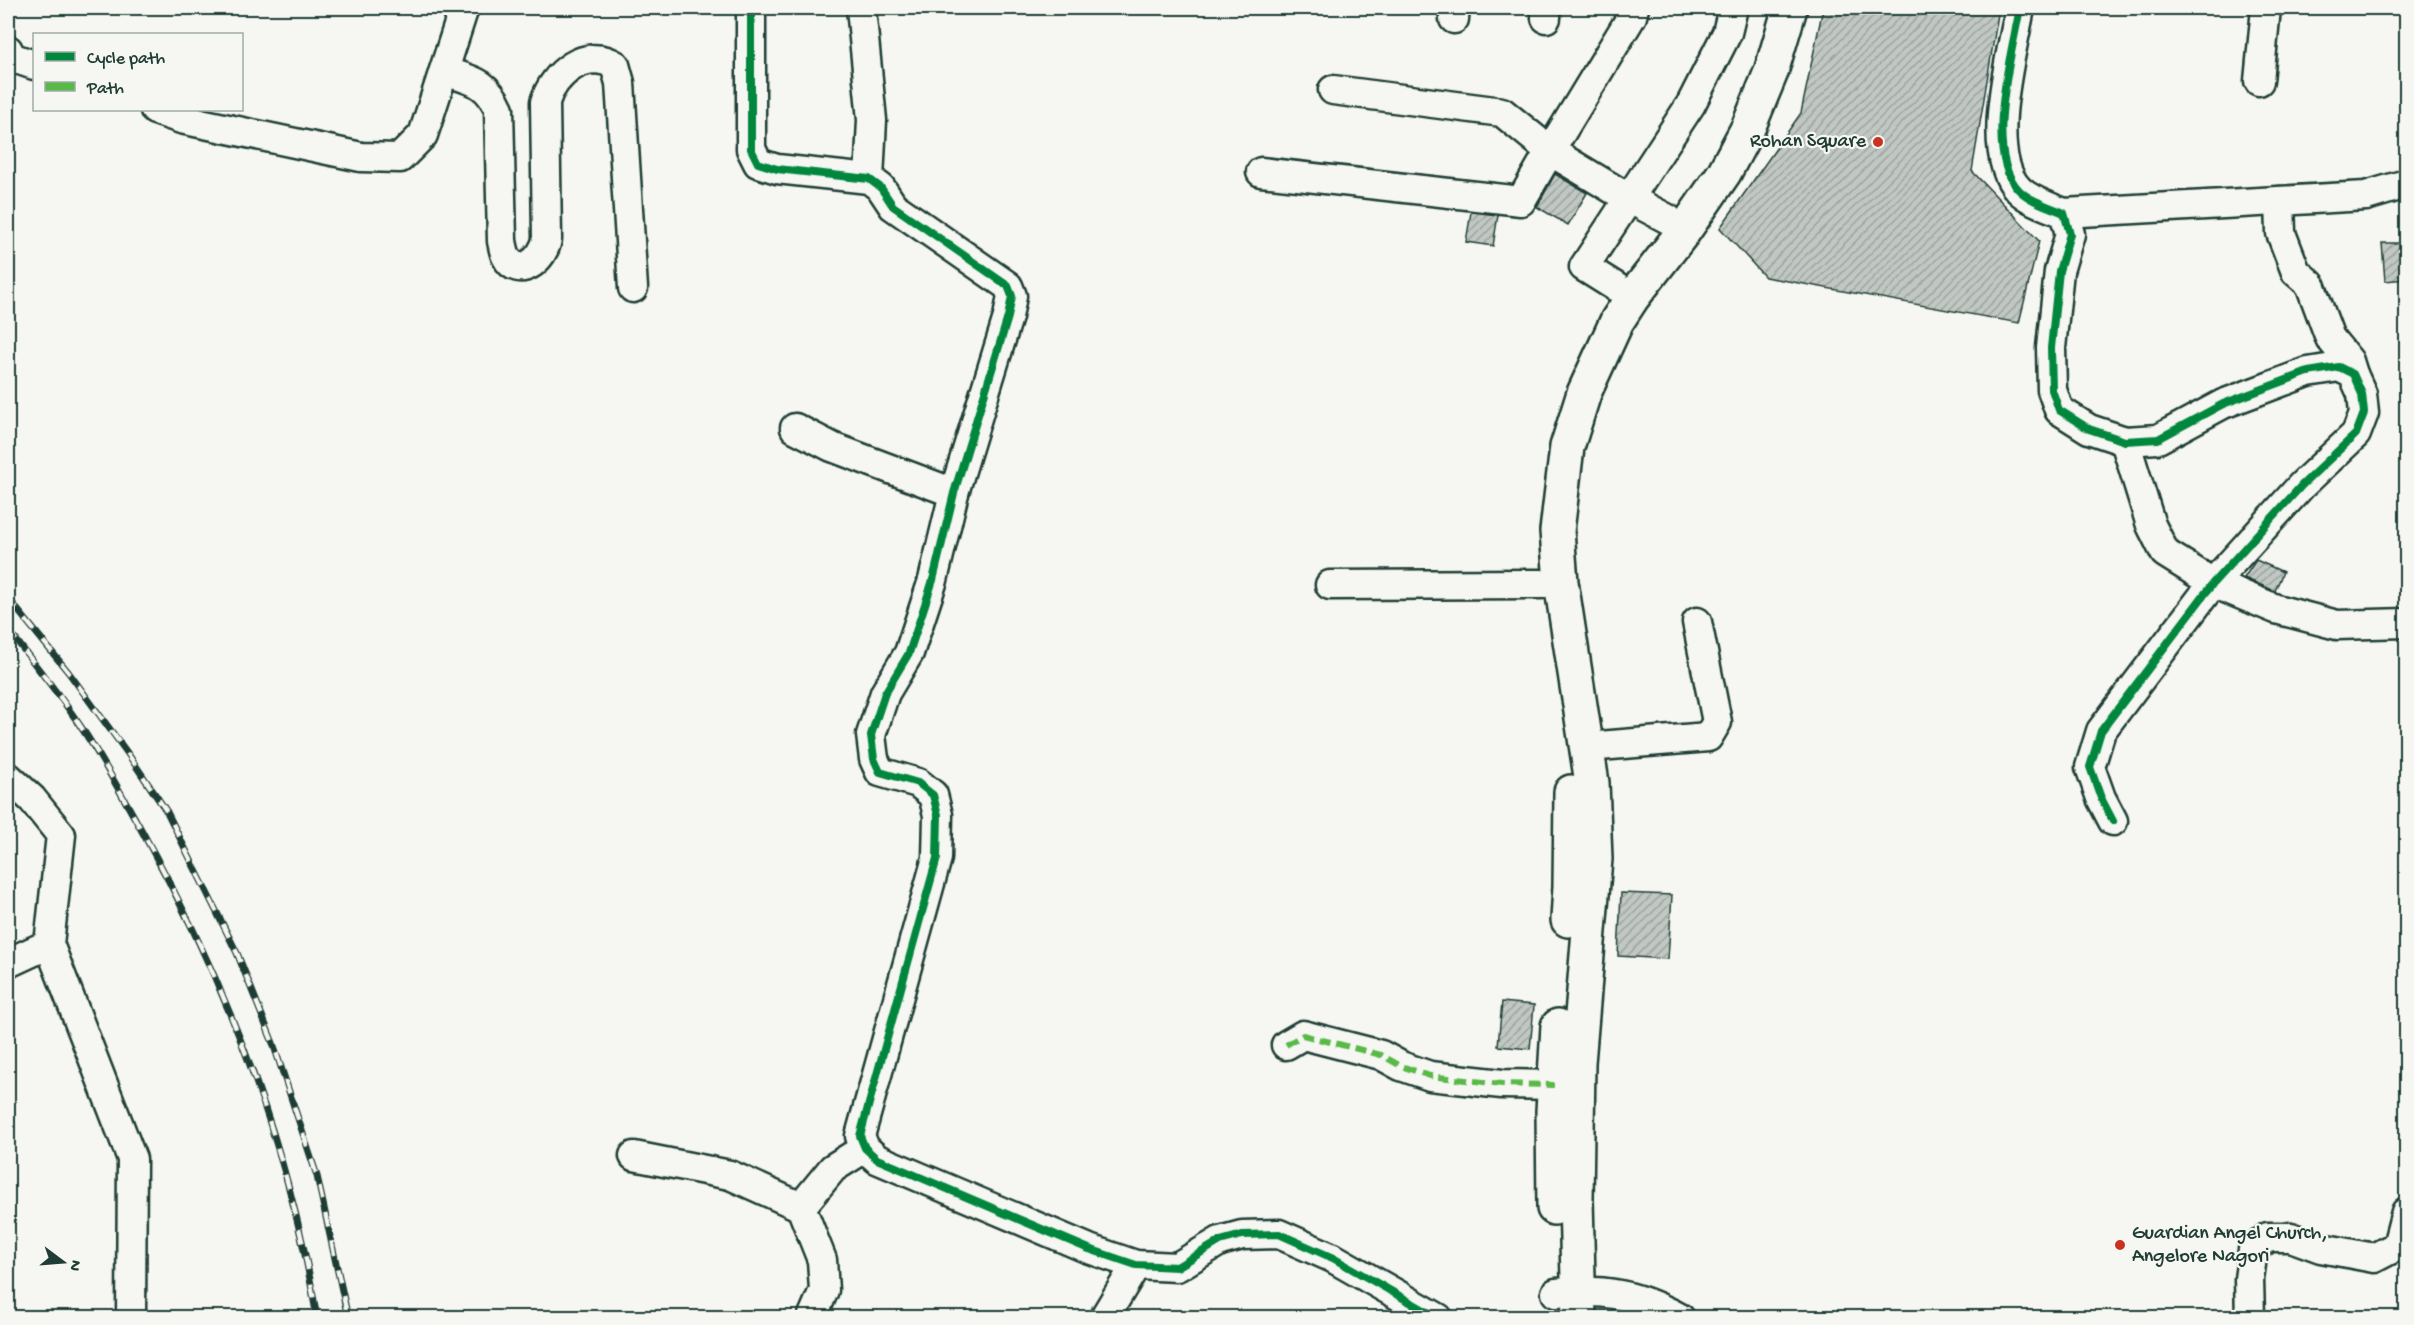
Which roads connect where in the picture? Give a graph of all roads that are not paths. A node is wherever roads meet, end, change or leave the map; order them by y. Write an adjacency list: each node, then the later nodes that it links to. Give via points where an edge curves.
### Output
1 (464, 8): 12 (street)
2 (751, 8): 18 (street, via 753,156 758,163 777,168)
3 (861, 8): 18 (street, via 872,120)
4 (1634, 8): 16 (street)
5 (1733, 8): 20 (street, via 1726,33 1691,104)
6 (1769, 8): 23 (highway, via 1752,66 1730,119 1707,163)
7 (1790, 8): 35 (highway, via 1771,72 1748,128 1724,173 1617,321 1584,393 1567,447 1557,531 1561,582)
8 (2020, 8): 22 (street, via 2000,122 2003,163 2019,190)
9 (2266, 8): 13 (street)
10 (8, 51): 11 (street, via 9,56)
11 (33, 65)
12 (444, 71): 15 (street, via 423,135 400,158 361,157); 25 (street, via 492,92 499,109 502,241 510,261 525,266 534,263 546,248 547,93 561,73 572,66 600,59 615,65 620,83)
13 (2259, 81)
14 (1333, 90): 16 (street, via 1502,112)
15 (158, 111)
16 (1550, 151): 17 (street, via 1521,201); 20 (street)
17 (1261, 172)
18 (869, 179): 29 (street, via 893,206 1008,286 1012,296)
19 (2406, 184): 21 (street, via 2366,196)
20 (1628, 198): 23 (street); 24 (street, via 1584,267)
21 (2280, 201): 22 (street); 26 (street, via 2281,233 2296,272 2310,284 2330,338 2349,362)
22 (2064, 213): 28 (street, via 2070,234 2059,271 2051,348 2052,390 2060,410 2089,429)
23 (1668, 219): 24 (highway)
24 (1616, 287): 30 (highway, via 1600,311 1565,386 1547,442 1537,530)
25 (633, 288)
26 (2353, 374): 28 (street, via 2339,367 2308,372 2223,404 2158,439); 31 (street, via 2362,394 2364,412 2356,434 2302,485)
27 (795, 428): 29 (street, via 832,447)
28 (2125, 441): 31 (street, via 2151,525 2165,553)
29 (954, 493): 42 (street, via 933,580 909,653 885,693 871,735 880,772 918,783 933,795 938,815 937,858 860,1136)
30 (1541, 584): 32 (street); 41 (highway, via 1572,804 1570,886)
31 (2213, 584): 34 (street, via 2276,609 2337,625); 37 (street, via 2101,731 2090,767)
32 (1330, 585)
33 (1698, 622): 35 (street, via 1717,722 1708,737)
34 (2406, 623)
35 (1587, 747): 47 (highway, via 1595,859 1578,1063 1576,1200)
36 (8, 777): 38 (street, via 61,835)
37 (2113, 821)
38 (49, 944): 39 (street); 48 (street, via 132,1159)
39 (8, 963)
40 (1286, 1045): 41 (street, via 1303,1035 1381,1055 1430,1076)
41 (1554, 1085): 47 (highway)
42 (865, 1148): 44 (street, via 833,1168); 46 (street, via 877,1159)
43 (634, 1156): 44 (street, via 730,1175)
44 (801, 1207): 49 (street, via 822,1260 824,1290)
45 (2406, 1212): 53 (street, via 2397,1246 2374,1258 2321,1248 2291,1237 2268,1237 2253,1250)
46 (1136, 1265): 50 (street); 51 (street, via 1177,1267 1220,1240 1279,1234 1333,1258)
47 (1567, 1305): 52 (street, via 1620,1293)
48 (131, 1317)
49 (812, 1317)
50 (1104, 1317)
51 (1438, 1317)
52 (1680, 1317)
53 (2250, 1317)

